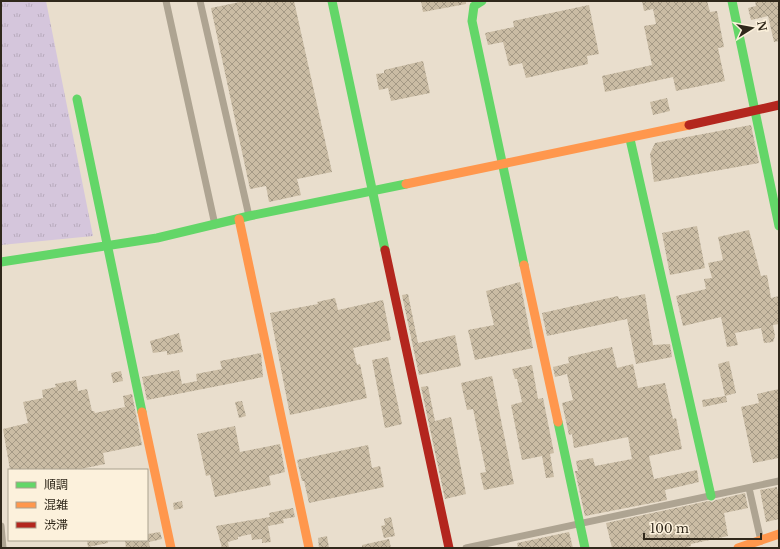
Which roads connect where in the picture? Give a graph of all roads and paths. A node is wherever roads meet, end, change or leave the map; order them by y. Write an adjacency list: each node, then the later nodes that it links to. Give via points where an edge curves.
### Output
1 (166, 1): 14 (street)
2 (200, 1): 12 (street)
3 (332, 1): 11 (street)
4 (482, 1): 10 (street, via 472,10 472,21)
5 (732, 1): 8 (street)
6 (77, 99): 16 (street)
7 (779, 105): 8 (street)
8 (755, 110): 9 (street); 15 (street)
9 (630, 139): 10 (street); 20 (street)
10 (504, 164): 11 (street); 21 (street)
11 (372, 192): 12 (street); 29 (street)
12 (249, 216): 13 (street)
13 (239, 219): 14 (street); 28 (street)
14 (215, 225): 16 (street)
15 (779, 226)
16 (109, 248): 17 (street); 27 (street)
17 (1, 262)
18 (779, 482): 19 (street)
19 (749, 488): 20 (street); 24 (street)
20 (711, 496): 21 (street)
21 (581, 524): 25 (street); 31 (street)
22 (1, 528): 26 (street)
23 (779, 534): 24 (street)
24 (761, 541): 32 (street)
25 (494, 545): 30 (street)
26 (3, 548)
27 (171, 548)
28 (309, 548)
29 (449, 548)
30 (466, 548)
31 (586, 548)
32 (738, 548)

